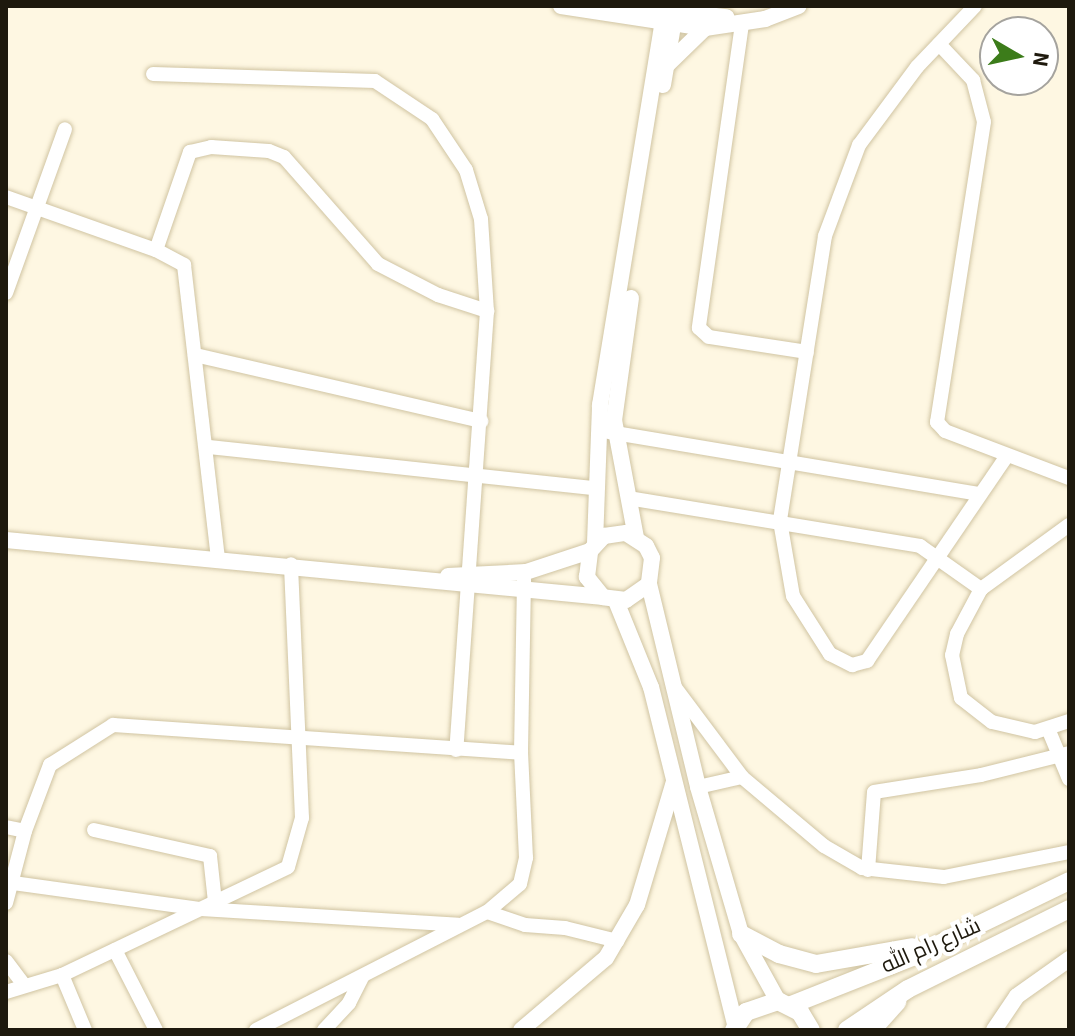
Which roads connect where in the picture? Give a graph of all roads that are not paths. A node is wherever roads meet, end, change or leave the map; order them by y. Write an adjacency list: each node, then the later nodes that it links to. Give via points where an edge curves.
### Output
1 (561, 6): 7 (street)
2 (629, 6): 6 (street)
3 (774, 6): 6 (street, via 736,16)
4 (799, 6): 8 (street)
5 (975, 6): 10 (street)
6 (668, 20): 7 (street); 9 (street); 11 (street)
7 (639, 21): 11 (street)
8 (742, 24): 9 (street); 19 (street, via 699,328 709,337)
9 (705, 28): 11 (street)
10 (939, 44): 19 (street, via 883,109 848,165 825,236); 24 (street, via 973,80 984,122 937,422 945,431)
11 (660, 63): 22 (street)
12 (153, 74): 18 (street, via 351,77 375,81 414,104 445,133 476,196)
13 (65, 129): 15 (street)
14 (6, 197): 15 (street)
15 (37, 207): 16 (street); 17 (street)
16 (156, 250): 18 (street, via 190,152 211,147 269,151 284,157 378,264 438,295); 20 (street, via 184,265)
17 (6, 293)
18 (487, 311): 21 (street)
19 (807, 352): 25 (street)
20 (195, 355): 21 (street); 23 (street)
21 (481, 421): 27 (street)
22 (606, 432): 25 (street); 28 (street); 30 (street)
23 (209, 447): 27 (street); 37 (street)
24 (1006, 457): 26 (street); 29 (street)
25 (790, 462): 29 (street); 31 (street)
26 (1069, 478)
27 (473, 479): 28 (street); 40 (street)
28 (595, 488): 35 (street)
29 (980, 494): 36 (street)
30 (628, 498): 31 (street); 33 (street)
31 (780, 521): 36 (street); 36 (street, via 793,596 830,654 852,665 867,661 876,650)
32 (1069, 525): 42 (street)
33 (636, 537): 35 (street, via 615,533); 41 (street, via 652,558)
34 (6, 540): 37 (street)
35 (592, 547): 39 (street); 44 (street, via 587,577)
36 (938, 553): 42 (street)
37 (218, 557): 38 (street)
38 (291, 564): 40 (street); 48 (street)
39 (526, 572): 40 (street); 43 (street)
40 (468, 579): 43 (street); 49 (street)
41 (649, 584): 44 (street, via 635,597); 45 (street)
42 (981, 589): 47 (street, via 953,645 961,698 1003,727)
43 (522, 590): 44 (street); 50 (street)
44 (609, 599): 54 (street, via 651,687)
45 (674, 685): 52 (street); 55 (street)
46 (1069, 721): 47 (street)
47 (1049, 731): 51 (street)
48 (302, 740): 49 (street); 58 (street, via 113,725 50,765); 63 (street, via 301,832 294,857 283,872)
49 (456, 750): 50 (street)
50 (521, 753): 67 (street, via 525,870 520,884)
51 (1065, 755): 53 (street); 60 (street, via 874,792)
52 (742, 777): 55 (street); 60 (street, via 824,846)
53 (1069, 779)
54 (674, 781): 71 (street, via 637,905); 81 (street)
55 (698, 787): 69 (street)
56 (6, 827): 58 (street)
57 (94, 830): 63 (street, via 210,856)
58 (25, 831): 62 (street)
59 (1069, 852): 60 (street, via 944,877)
60 (868, 870)
61 (1069, 881): 70 (main road, شارع رام الله)
62 (8, 882): 64 (street); 65 (street)
63 (215, 902): 65 (street)
64 (6, 903)
65 (201, 909): 68 (street); 72 (street)
66 (1069, 909): 78 (main road, شارع رام الله)
67 (487, 912): 68 (street); 71 (street, via 525,925)
68 (461, 926): 76 (street)
69 (741, 934): 70 (main road, via 779,954 816,964); 80 (street)
70 (951, 939): 80 (main road, شارع رام الله)
71 (617, 941): 86 (street, via 606,958)
72 (115, 950): 75 (street); 83 (street)
73 (1069, 959): 90 (street, via 1017,996)
74 (6, 961): 77 (street)
75 (62, 975): 77 (street); 82 (street)
76 (362, 977): 84 (street); 85 (street, via 349,1003)
77 (24, 985): 79 (street)
78 (908, 989): 88 (main road, شارع رام الله); 89 (main road)
79 (6, 992)
80 (784, 1003): 81 (main road, شارع رام الله, via 756,1006); 87 (main road)
81 (735, 1027)
82 (85, 1030)
83 (156, 1030)
84 (256, 1030)
85 (324, 1030)
86 (521, 1030)
87 (811, 1030)
88 (847, 1030)
89 (872, 1030)
90 (994, 1030)

